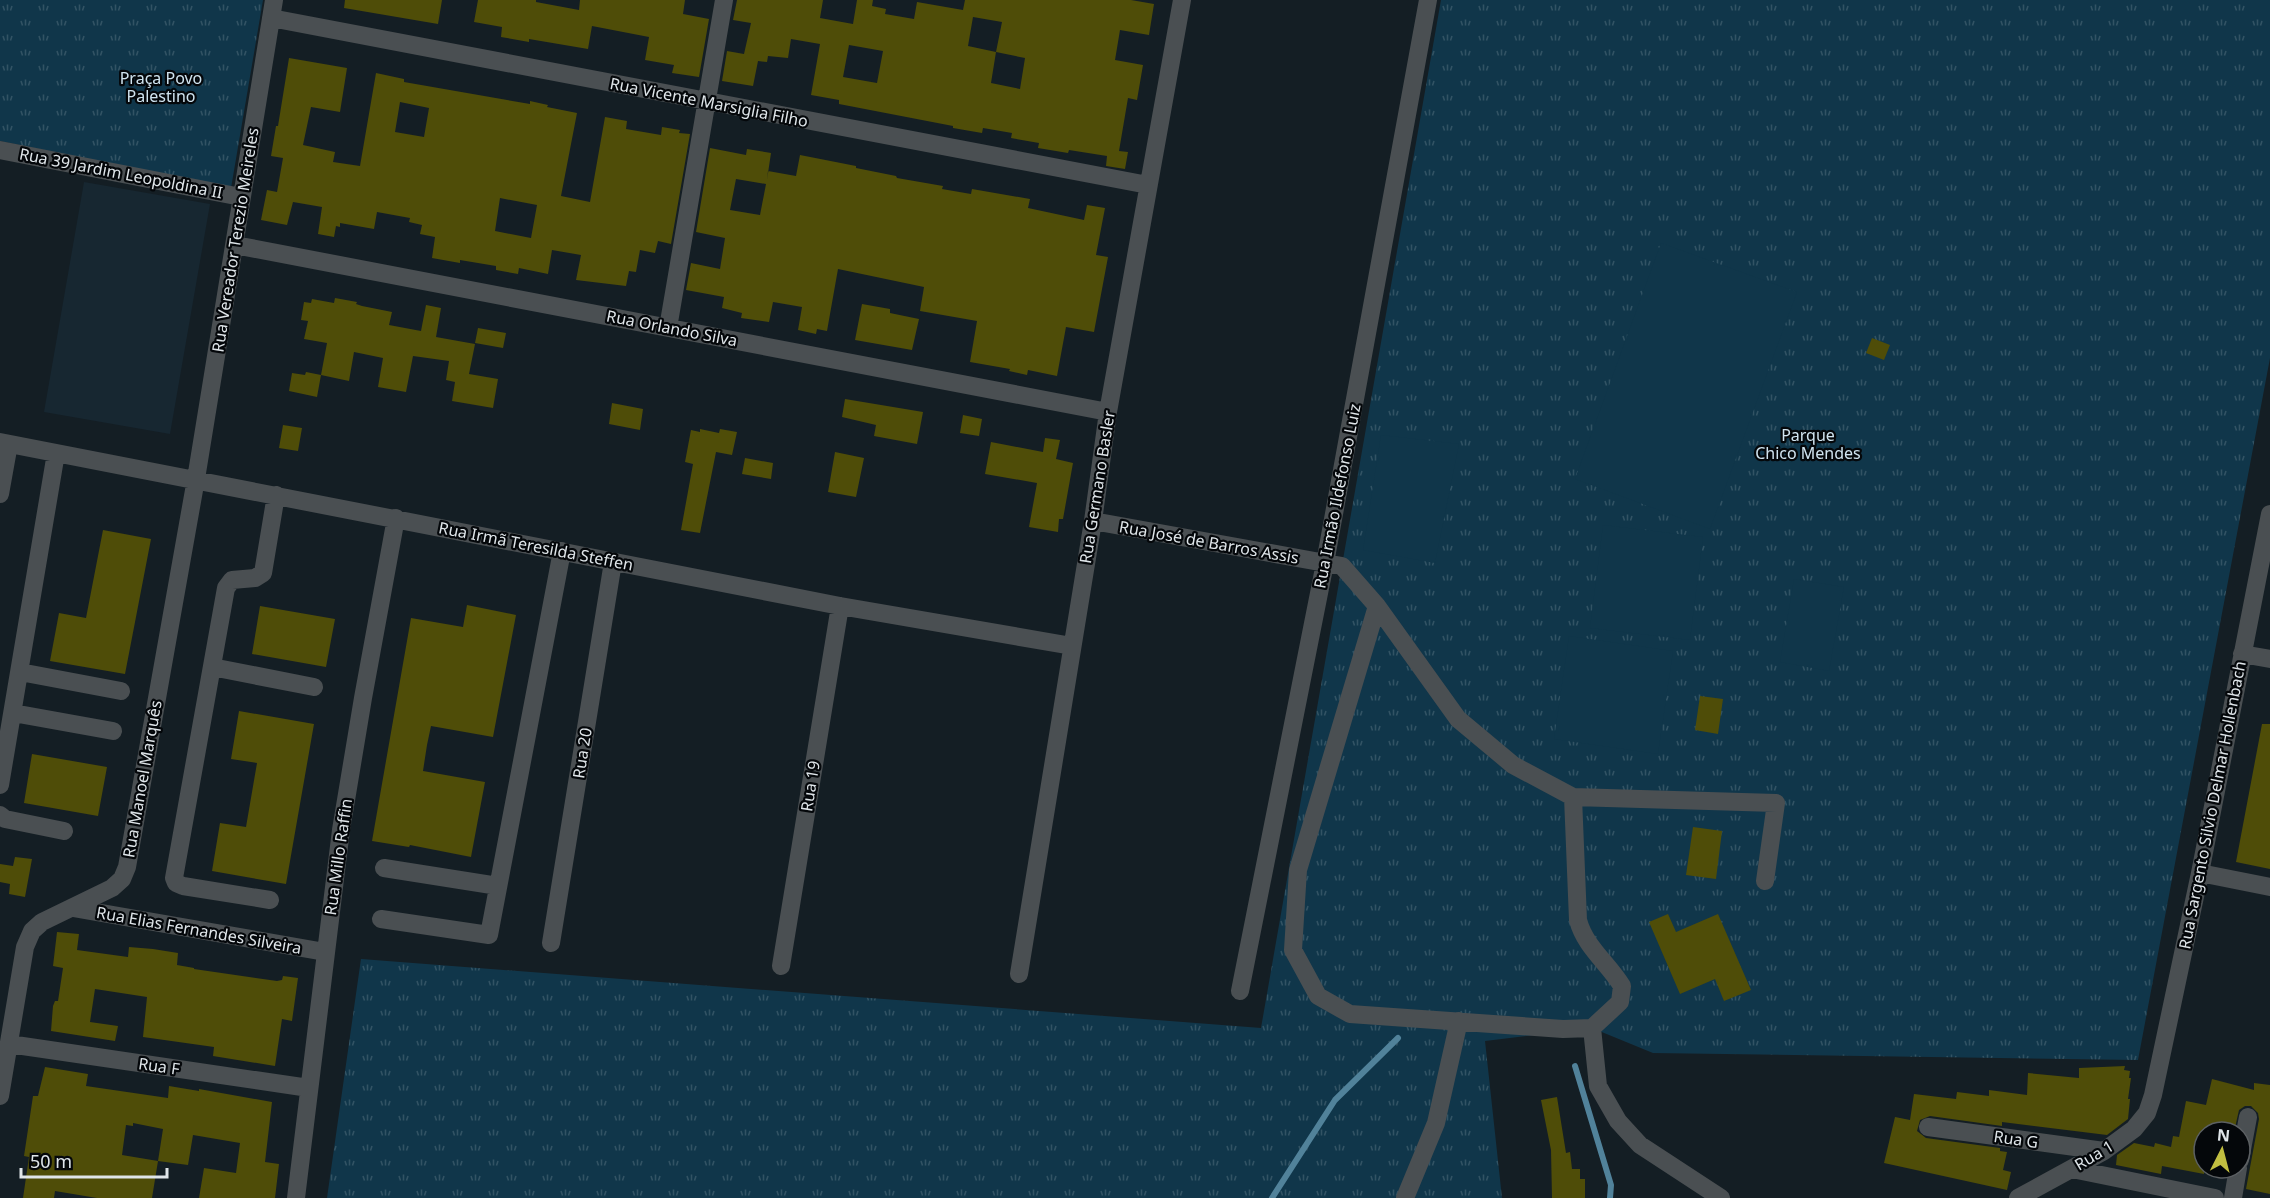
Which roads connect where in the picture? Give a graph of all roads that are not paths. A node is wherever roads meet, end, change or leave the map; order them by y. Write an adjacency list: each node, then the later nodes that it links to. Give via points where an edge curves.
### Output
1 (724, 0): 5 (street)
2 (1182, 0): 7 (street, Rua Germano Basler)
3 (1428, 0): 22 (street, Rua Irmão Ildefonso Luiz)
4 (272, 9): 5 (street, Rua Vicente Marsiglia Filho); 8 (street, Rua Vereador Terezio Meireles)
5 (705, 101): 7 (street, Rua Vicente Marsiglia Filho); 10 (street)
6 (0, 150): 8 (street, Rua 39 Jardim Leopoldina II)
7 (1148, 185): 11 (street, Rua Germano Basler)
8 (241, 197): 9 (street, Rua Vereador Terezio Meireles)
9 (235, 245): 10 (street, Rua Orlando Silva); 14 (street, Rua Vereador Terezio Meireles)
10 (668, 328): 11 (street, Rua Orlando Silva)
11 (1108, 412): 19 (street, Rua Germano Basler)
12 (5, 443): 13 (street, Rua Irmã Teresilda Steffen); 15 (street)
13 (56, 453): 14 (street, Rua Irmã Teresilda Steffen); 29 (street)
14 (196, 480): 16 (street, Rua Irmã Teresilda Steffen); 44 (street, Rua Manoel Marquês, via 127,867 112,888)
15 (0, 494)
16 (276, 495): 18 (street, Rua Irmã Teresilda Steffen); 28 (street, via 263,573 228,583)
17 (2270, 514): 26 (street, Rua Sargento Silvio Delmar Hollenbach)
18 (396, 518): 20 (street, Rua Irmã Teresilda Steffen); 47 (street, Rua Millo Raffin, via 341,830)
19 (1093, 521): 22 (street, Rua José de Barros Assis); 25 (street, Rua Germano Basler)
20 (562, 551): 21 (street, Rua Irmã Teresilda Steffen); 41 (street)
21 (613, 562): 23 (street, Rua Irmã Teresilda Steffen); 46 (street, Rua 20)
22 (1325, 563): 24 (street, Rua José de Barros Assis, via 1342,566); 50 (street, Rua Irmão Ildefonso Luiz)
23 (840, 606): 25 (street, Rua Irmã Teresilda Steffen); 48 (street, Rua 19)
24 (1377, 606): 35 (street, Rua José de Barros Assis, via 1458,719 1513,765); 51 (street, via 1298,870 1293,950 1318,996 1350,1014)
25 (1072, 646): 49 (street, Rua Germano Basler)
26 (2242, 654): 27 (street); 39 (street, Rua Sargento Silvio Delmar Hollenbach)
27 (2270, 659)
28 (212, 667): 30 (street); 43 (street, via 175,881 183,886)
29 (20, 672): 31 (street); 32 (street)
30 (314, 687)
31 (121, 691)
32 (13, 713): 33 (street); 34 (street)
33 (113, 731)
34 (0, 785)
35 (1573, 797): 40 (street, via 1776,803); 52 (street, via 1578,920 1598,957 1622,986 1620,1002)
36 (0, 815): 37 (street)
37 (64, 831)
38 (384, 868): 41 (street)
39 (2200, 873): 42 (street); 55 (street, Rua Sargento Silvio Delmar Hollenbach)
40 (1765, 881)
41 (498, 886): 45 (street, via 489,935)
42 (2270, 886)
43 (270, 900)
44 (73, 908): 47 (street, Rua Elias Fernandes Silveira); 53 (street, Rua Manoel Marquês, via 32,931 25,948)
45 (381, 919)
46 (551, 943)
47 (325, 952): 54 (street, Rua Millo Raffin)
48 (781, 966)
49 (1019, 975)
50 (1240, 991)
51 (1459, 1021): 52 (street); 65 (street, via 1436,1123)
52 (1592, 1028): 66 (street, via 1598,1086 1618,1121 1640,1145)
53 (9, 1044): 54 (street, Rua F); 56 (street, Rua Manoel Marquês)
54 (309, 1088): 64 (street, Rua Millo Raffin)
55 (2153, 1095): 60 (street, Rua 1, via 2147,1113 2134,1129)
56 (0, 1096)
57 (2248, 1117): 58 (street)
58 (2247, 1120)
59 (1928, 1127): 60 (street, Rua G)
60 (2104, 1151): 61 (street, Rua 1)
61 (2072, 1169): 63 (street); 67 (street, Rua 1)
62 (2236, 1180): 69 (street)
63 (2137, 1190): 68 (street)
64 (296, 1198)
65 (1405, 1198)
66 (1720, 1198)
67 (2018, 1198)
68 (2215, 1198)
69 (2233, 1198)

